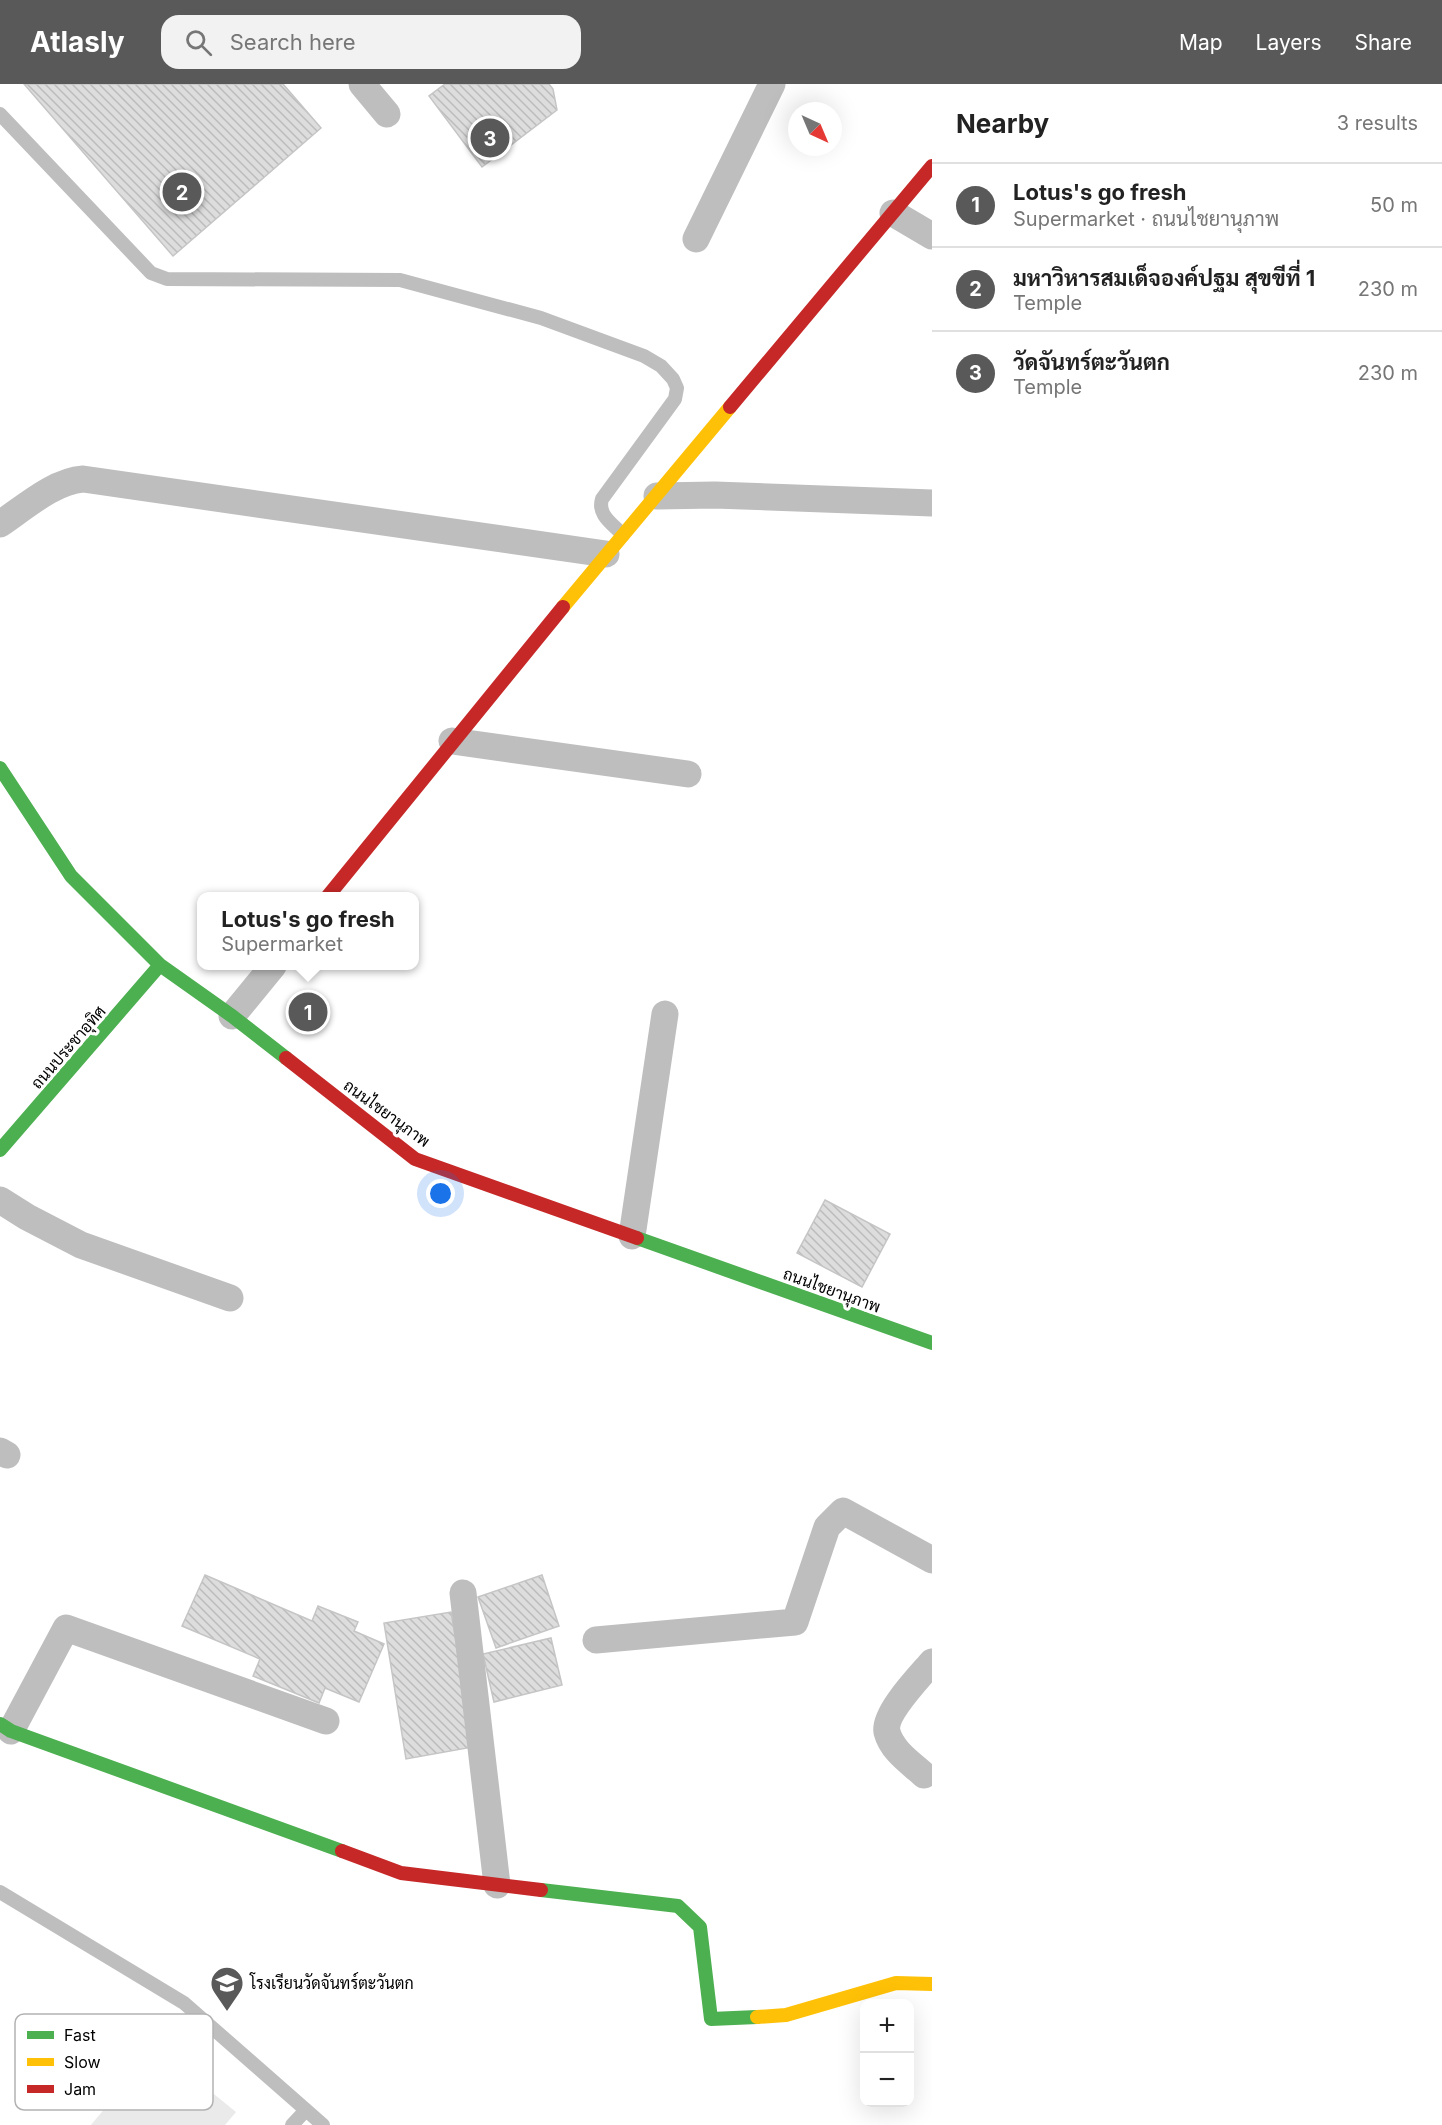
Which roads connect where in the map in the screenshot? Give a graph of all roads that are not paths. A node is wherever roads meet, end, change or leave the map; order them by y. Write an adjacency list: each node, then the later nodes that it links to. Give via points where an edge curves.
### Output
1 (362, 84): 4 (street)
2 (772, 84): 8 (street)
3 (0, 114): 12 (lane, via 113,235 159,277 400,280 541,318 661,366 677,388 675,399 600,506)
4 (387, 114)
5 (932, 166): 6 (street)
6 (892, 213): 7 (street); 9 (street)
7 (932, 236)
8 (696, 239)
9 (657, 496): 10 (street); 12 (street)
10 (932, 502)
11 (0, 525): 12 (street, via 60,484 82,479)
12 (614, 544): 13 (street)
13 (452, 741): 15 (street); 16 (street)
14 (0, 768): 17 (street, ถนนไชยานุภาพ, via 71,876)
15 (688, 774)
16 (332, 892)
17 (160, 965): 20 (street, ถนนไชยานุภาพ); 21 (street, ถนนประชาอุทิศ)
18 (270, 970): 20 (street)
19 (665, 1014): 23 (street)
20 (232, 1016): 23 (street, ถนนไชยานุภาพ, via 415,1158)
21 (0, 1150)
22 (0, 1200): 24 (street, via 81,1245)
23 (632, 1236): 25 (street, ถนนไชยานุภาพ)
24 (230, 1298)
25 (932, 1343)
26 (932, 1560): 28 (street, via 843,1511 827,1527 795,1622)
27 (463, 1593): 33 (street)
28 (596, 1640)
29 (932, 1662): 32 (street, via 891,1713 887,1724 887,1732 900,1754)
30 (326, 1721): 31 (street, via 66,1628)
31 (5, 1728): 33 (street, via 401,1873)
32 (924, 1775)
33 (497, 1885): 35 (street, via 678,1906 700,1926 711,2019 786,2015 896,1983)
34 (0, 1892): 36 (lane)
35 (932, 1984)
36 (197, 2014)
37 (213, 2028): 38 (lane)
38 (306, 2110): 39 (lane); 40 (lane)
39 (292, 2125)
40 (323, 2125)

